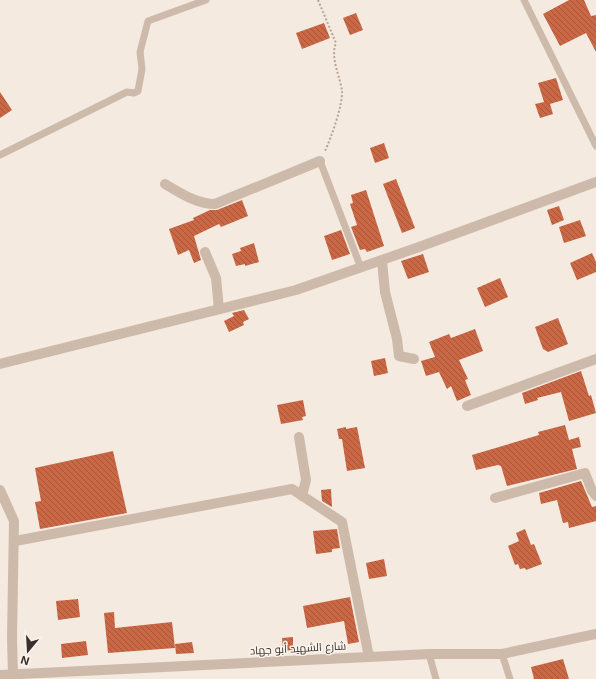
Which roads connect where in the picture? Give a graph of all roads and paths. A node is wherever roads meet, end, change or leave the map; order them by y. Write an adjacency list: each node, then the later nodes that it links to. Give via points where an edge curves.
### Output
1 (206, 0): 5 (lane, via 148,21 140,52 142,69 138,91 127,92)
2 (318, 0): 6 (path, via 336,43 333,50 342,93 331,137)
3 (524, 0): 4 (lane)
4 (596, 146)
5 (0, 155)
6 (320, 161): 8 (street, via 215,204 206,204); 11 (lane)
7 (596, 182): 10 (street)
8 (165, 184)
9 (205, 252): 12 (street, via 216,278)
10 (382, 261): 11 (street); 13 (street, via 385,292 399,356)
11 (362, 268): 12 (street, via 296,290)
12 (219, 309): 15 (street)
13 (414, 359)
14 (596, 359): 16 (street)
15 (0, 364)
16 (466, 406)
17 (299, 437): 19 (street, via 306,480)
18 (0, 490): 22 (street, via 14,521)
19 (302, 496): 22 (street, via 292,489); 26 (street, via 342,522)
20 (596, 496): 21 (street, via 585,472)
21 (495, 498)
22 (15, 541): 28 (street, via 12,637)
23 (596, 634): 25 (street, شارع الشهيد أبو جهاد)
24 (429, 654): 25 (street, شارع الشهيد أبو جهاد); 26 (street, شارع الشهيد أبو جهاد); 29 (lane)
25 (502, 654): 30 (lane)
26 (369, 656): 28 (street, شارع الشهيد أبو جهاد)
27 (0, 675): 28 (street, شارع الشهيد أبو جهاد)
28 (14, 677)
29 (436, 679)
30 (510, 679)

